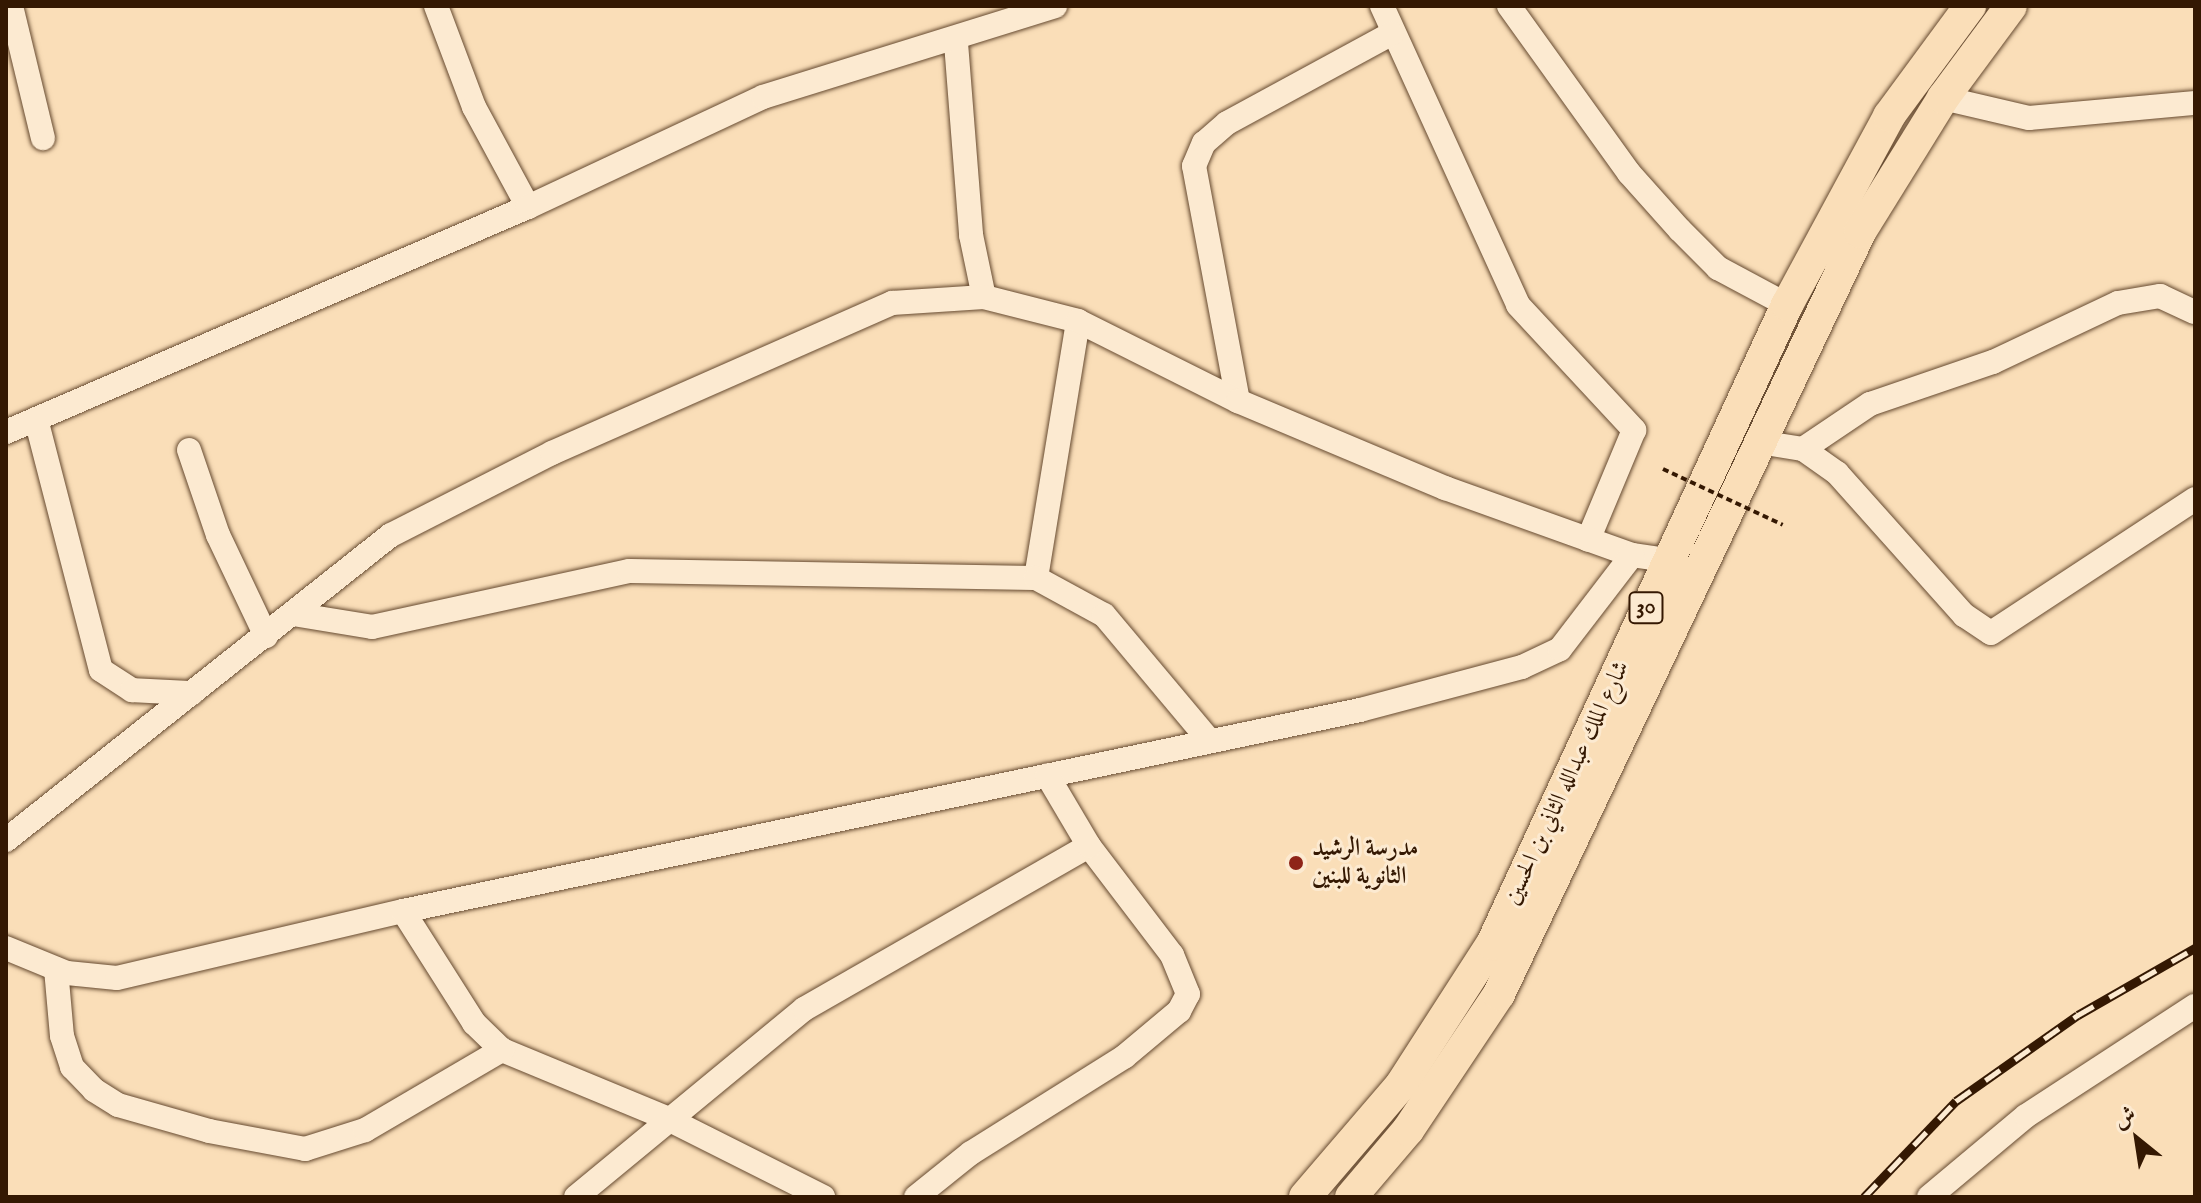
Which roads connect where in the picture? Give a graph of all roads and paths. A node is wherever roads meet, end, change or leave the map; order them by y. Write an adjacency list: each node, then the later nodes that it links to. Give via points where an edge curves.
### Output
1 (11, 6): 12 (street)
2 (436, 6): 13 (street, via 474,107)
3 (1055, 6): 9 (street)
4 (1382, 6): 8 (street)
5 (1509, 6): 15 (street, via 1629,173 1680,230 1718,268)
6 (1970, 6): 15 (main road, شارع الملك عبدالله الثاني بن الحسين / 30, via 1889,116)
7 (2011, 6): 10 (main road, شارع الملك عبدالله الثاني بن الحسين / 30)
8 (1391, 34): 18 (street, via 1227,123 1204,143 1194,166); 27 (street, via 1518,305 1634,430)
9 (956, 43): 13 (street, via 856,65 763,97); 14 (street, via 971,235)
10 (1943, 98): 11 (street, via 2029,118); 21 (main road, شارع الملك عبدالله الثاني بن الحسين / 30, via 1860,232)
11 (2195, 103)
12 (43, 138)
13 (528, 207): 19 (street)
14 (984, 297): 17 (street); 31 (street, via 892,303 765,355 440,506 351,563)
15 (1787, 305): 29 (main road, شارع الملك عبدالله الثاني بن الحسين / 30)
16 (2195, 312): 22 (street, via 2160,296 2118,303 1993,362 1870,404)
17 (1078, 321): 18 (street); 30 (street)
18 (1238, 401): 27 (street)
19 (36, 419): 20 (street); 33 (street, via 101,670 132,690)
20 (6, 432)
21 (1759, 442): 22 (street); 48 (main road, شارع الملك عبدالله الثاني بن الحسين / 30, via 1532,933 1436,1091)
22 (1803, 449): 25 (street, via 1837,473 1964,615 1991,633)
23 (189, 450): 32 (street)
24 (1663, 469): 26 (path, bridge)
25 (2195, 499)
26 (1783, 525)
27 (1588, 540): 28 (street)
28 (1632, 555): 29 (street); 34 (street, via 1580,632 1546,657 1360,710)
29 (1668, 560): 47 (main road, شارع الملك عبدالله الثاني بن الحسين / 30, via 1492,944 1401,1085)
30 (1036, 578): 31 (street, via 629,571 372,627); 34 (street, via 1104,615)
31 (293, 614): 32 (street)
32 (266, 636): 33 (street)
33 (192, 693): 36 (street)
34 (1208, 739): 35 (street)
35 (1047, 775): 37 (street); 38 (street)
36 (6, 840)
37 (1089, 846): 43 (street, via 804,1009); 46 (street, via 1183,973 1188,994 1179,1011)
38 (403, 911): 40 (street, via 117,978); 42 (street, via 474,1023)
39 (6, 948): 40 (street)
40 (56, 969): 42 (street, via 62,1036 72,1067 94,1090 118,1105 209,1131 305,1149 365,1130)
41 (2195, 1006): 49 (street, via 2026,1116)
42 (502, 1050): 43 (street)
43 (666, 1118): 44 (street); 45 (street)
44 (576, 1197)
45 (823, 1197)
46 (916, 1197)
47 (1305, 1197)
48 (1351, 1197)
49 (1929, 1197)

